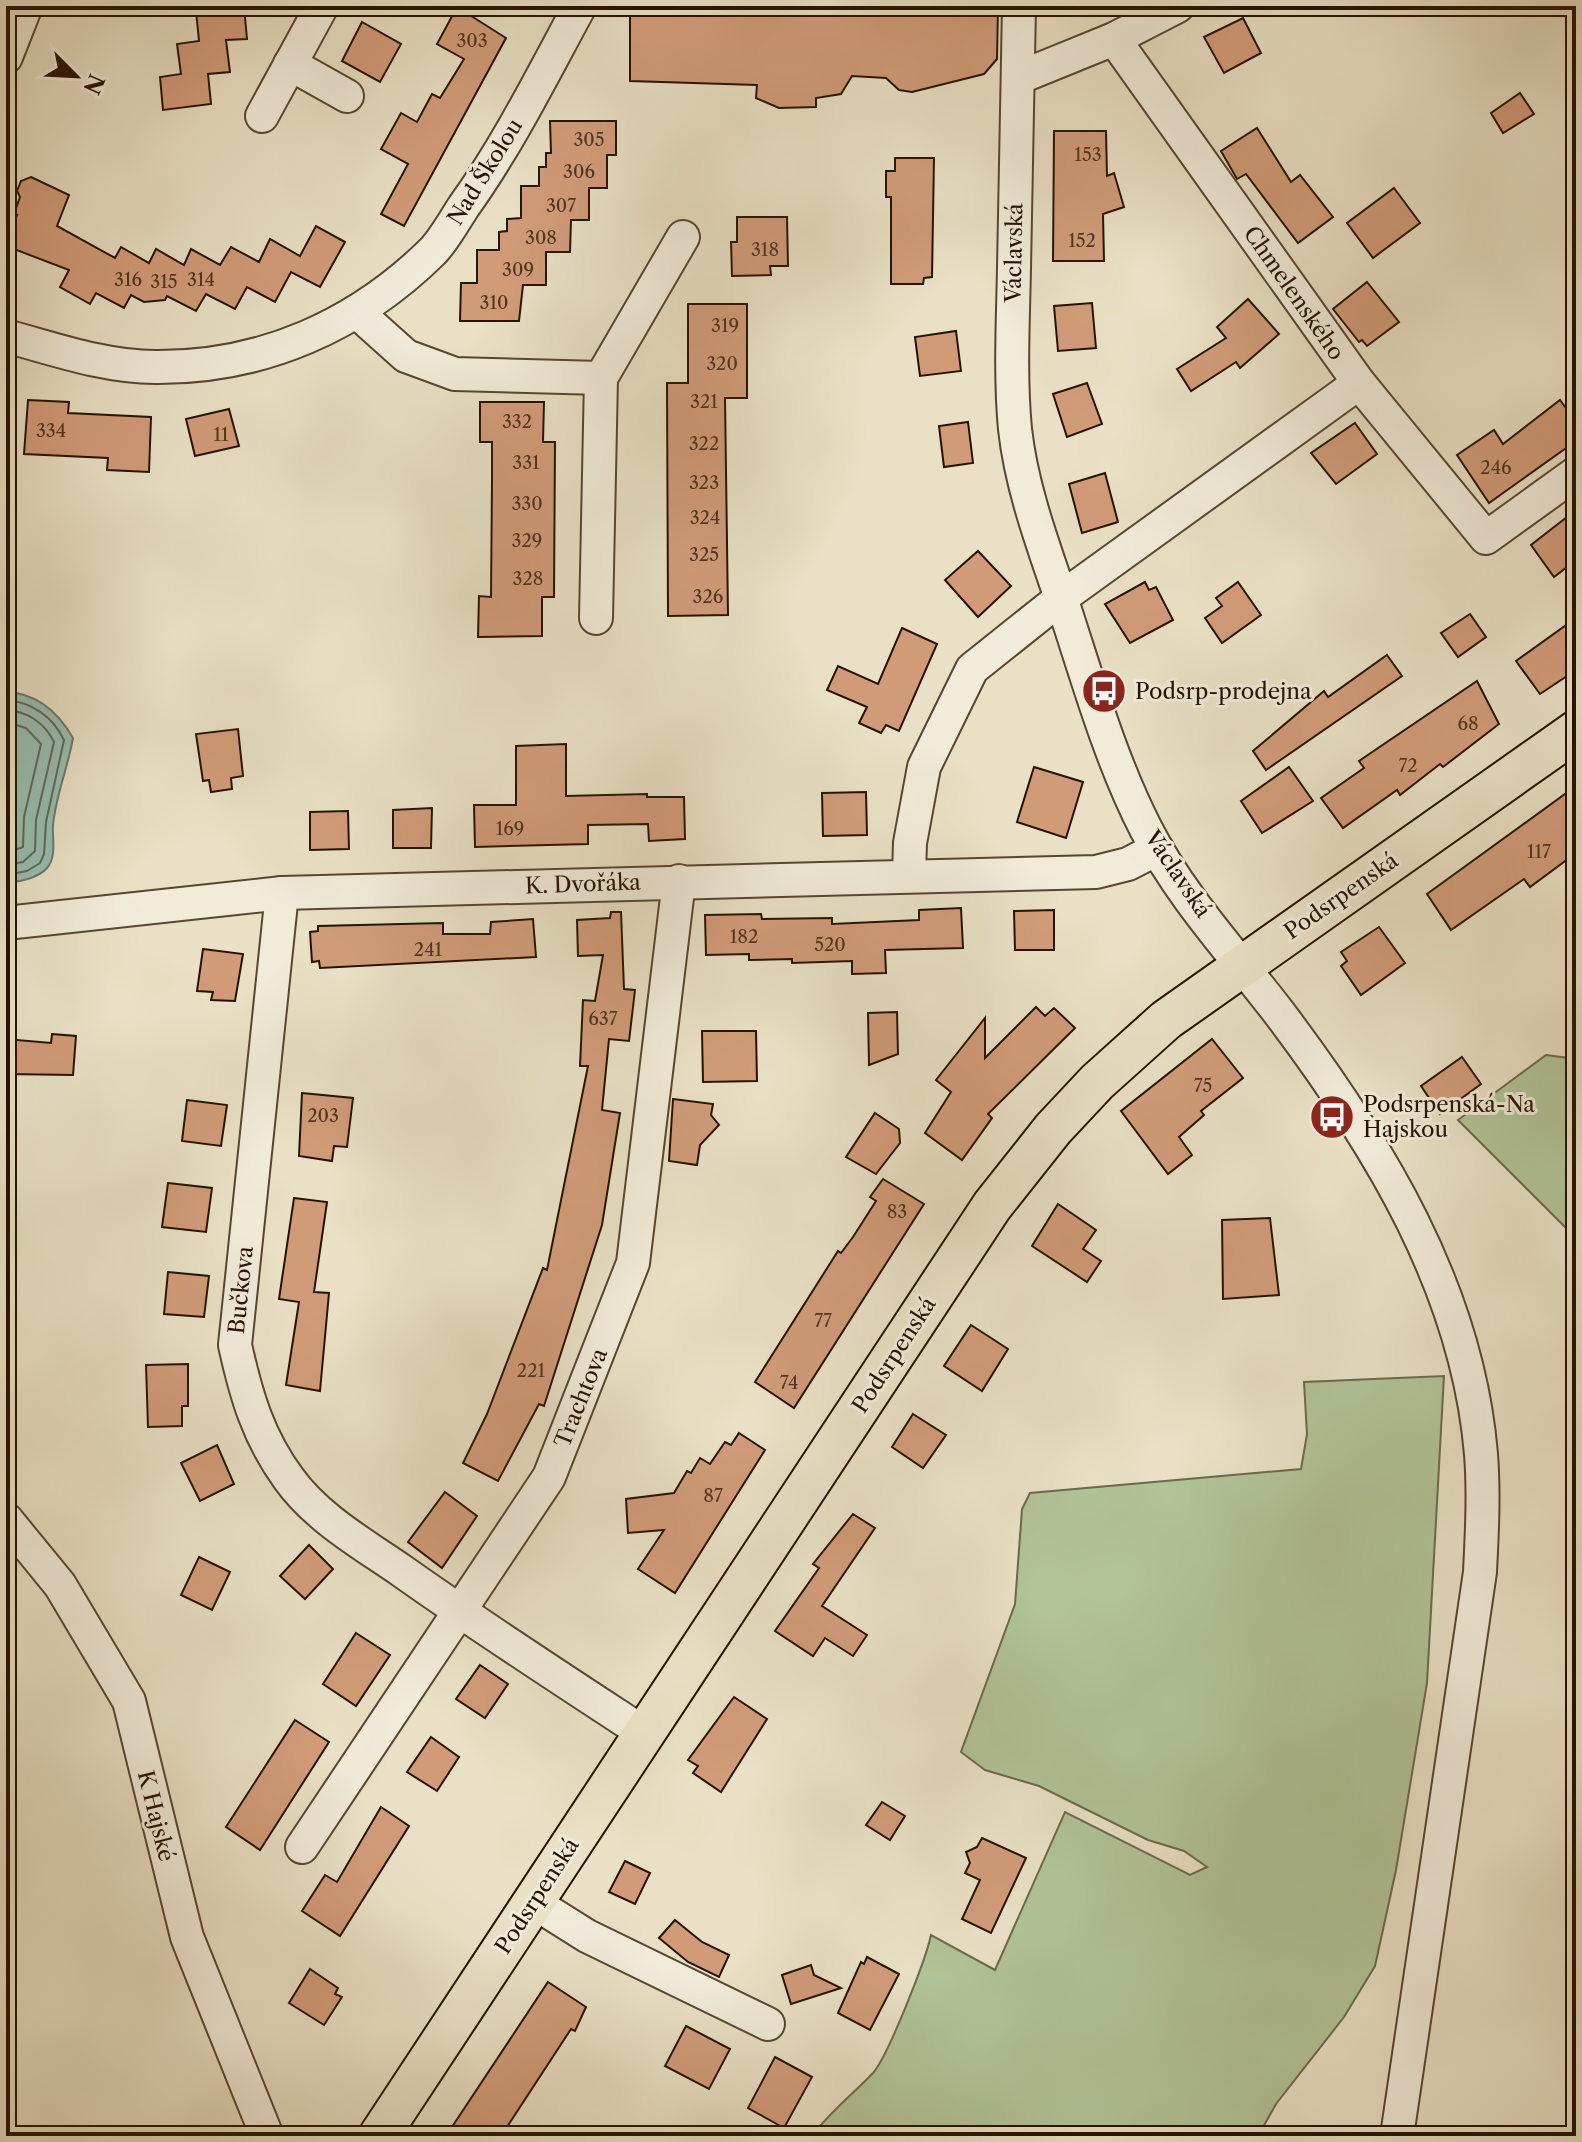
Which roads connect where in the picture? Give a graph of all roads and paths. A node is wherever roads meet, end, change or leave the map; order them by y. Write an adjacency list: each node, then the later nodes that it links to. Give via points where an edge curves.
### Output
1 (26, 6): 7 (street)
2 (322, 6): 8 (street)
3 (580, 6): 13 (street, Nad Školou, via 498,159 434,249)
4 (1019, 6): 9 (street, Václavská)
5 (1178, 6): 6 (street)
6 (1114, 39): 9 (street); 16 (street, Chmelenského)
7 (6, 57)
8 (290, 64): 10 (street); 11 (street)
9 (1018, 78): 18 (street, Václavská, via 1015,428 1035,521)
10 (347, 96)
11 (262, 116)
12 (683, 237): 15 (street)
13 (358, 313): 14 (street, Nad Školou, via 309,339 226,363 152,367 84,357); 15 (street, via 406,356 455,374)
14 (6, 336)
15 (601, 378): 19 (street)
16 (1359, 383): 17 (street, Chmelenského, via 1486,538); 18 (street)
17 (1576, 473)
18 (1061, 598): 21 (street, Václavská, via 1127,786); 22 (street, via 972,669 924,767)
19 (596, 618)
20 (1576, 731): 26 (main road, Podsrpenská)
21 (1157, 849): 22 (street, K. Dvořáka, via 1096,872); 26 (street, Václavská)
22 (909, 874): 23 (street, K. Dvořáka)
23 (679, 881): 24 (street, K. Dvořáka); 28 (street, Trachtova, via 633,1263 549,1477)
24 (282, 893): 25 (street, K. Dvořáka); 28 (street, Bučkova, via 235,1345 247,1404 263,1441 315,1508)
25 (6, 923)
26 (1242, 964): 29 (main road, Podsrpenská, via 1132,1049 1023,1165); 35 (street, Václavská, via 1363,1132 1404,1203 1440,1279 1474,1398 1483,1494 1480,1572)
27 (6, 1519): 33 (street, K Hajské, via 60,1585 129,1701 187,1937)
28 (461, 1612): 29 (street, Bučkova); 30 (street, Trachtova)
29 (644, 1733): 31 (main road, Podsrpenská)
30 (302, 1847)
31 (533, 1902): 32 (street, via 587,1936); 34 (main road, Podsrpenská)
32 (768, 2024)
33 (267, 2136)
34 (379, 2136)
35 (1397, 2136)

